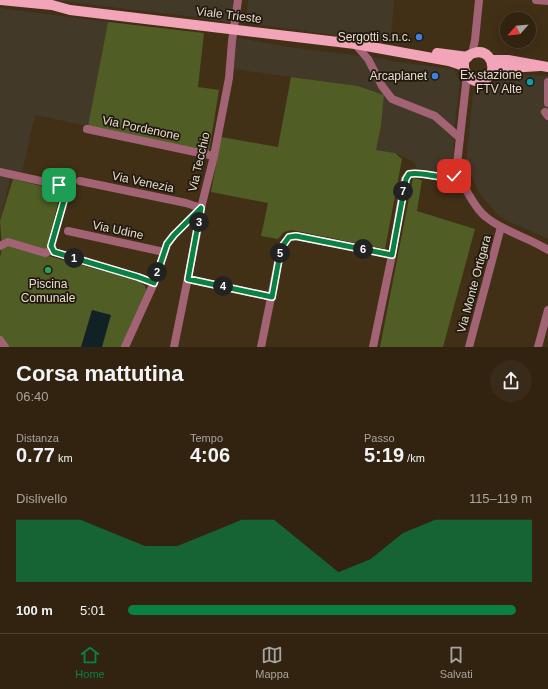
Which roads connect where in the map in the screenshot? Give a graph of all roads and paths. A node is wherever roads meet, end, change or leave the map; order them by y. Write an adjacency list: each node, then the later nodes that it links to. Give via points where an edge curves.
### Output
1 (0, 0): 7 (main road, Viale Trieste, via 52,5)
2 (238, 0): 8 (street, Via Tecchio)
3 (479, 0): 11 (street)
4 (536, 0): 5 (street)
5 (548, 1)
6 (0, 6): 7 (main road, Viale Trieste, via 52,11)
7 (70, 10): 8 (main road, Viale Trieste)
8 (234, 29): 9 (main road, Viale Trieste); 20 (street, Via Tecchio, via 229,78)
9 (358, 44): 11 (main road, Viale Trieste); 19 (street, via 392,99 434,116)
10 (492, 60): 11 (main road, Viale Trieste, via 486,54); 12 (main road); 13 (main road)
11 (470, 61): 14 (main road, Viale Trieste, via 474,80); 16 (street)
12 (544, 66): 13 (main road)
13 (492, 71): 14 (main road, via 487,78)
14 (478, 81): 16 (street)
15 (548, 82): 17 (street)
16 (466, 90): 19 (street)
17 (548, 103)
18 (87, 129): 20 (street, Via Pordenone)
19 (460, 138): 22 (street, via 457,164)
20 (214, 156): 24 (street, Via Tecchio)
21 (0, 172): 28 (street, via 59,185 64,190 65,197)
22 (459, 174): 25 (street, via 476,207); 31 (street, via 448,178 409,174)
23 (80, 180): 24 (street, Via Venezia)
24 (201, 208): 30 (street, via 174,235); 32 (street, Via Tecchio)
25 (502, 227): 29 (street); 42 (street, Via Monte Ortigara)
26 (68, 231): 30 (street, Via Udine)
27 (0, 246): 28 (street, via 8,242 45,253)
28 (52, 250): 33 (street)
29 (548, 250)
30 (164, 252): 33 (street)
31 (392, 255): 34 (street, via 296,236 289,237 281,248); 41 (street)
32 (188, 279): 34 (street); 39 (street, Via Tecchio)
33 (154, 283): 38 (street)
34 (272, 297): 40 (street)
35 (548, 310): 43 (street)
36 (0, 340): 37 (street)
37 (5, 347)
38 (125, 347)
39 (174, 347)
40 (261, 347)
41 (373, 347)
42 (469, 347)
43 (538, 347)

